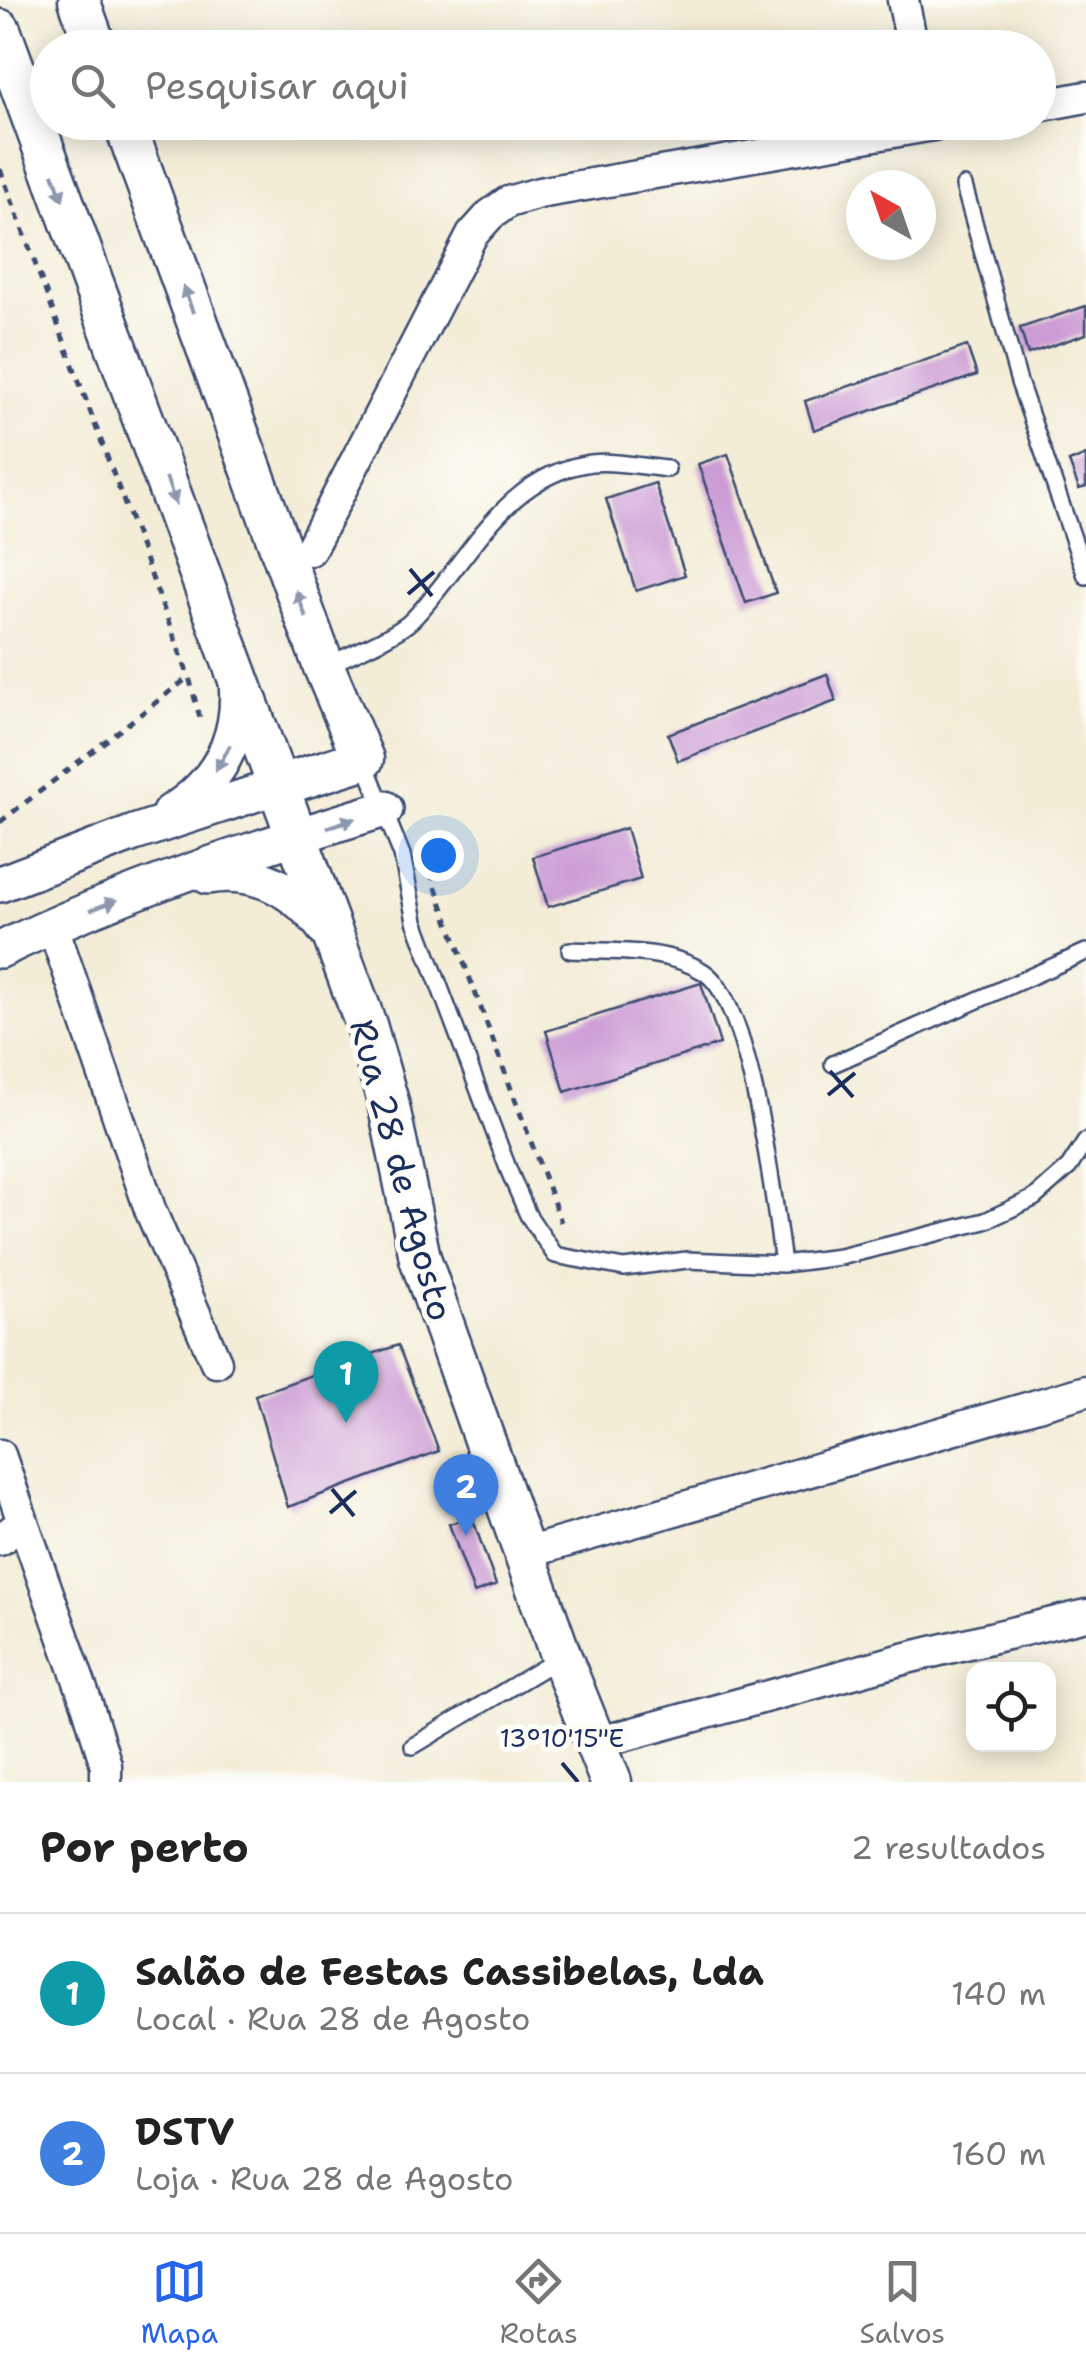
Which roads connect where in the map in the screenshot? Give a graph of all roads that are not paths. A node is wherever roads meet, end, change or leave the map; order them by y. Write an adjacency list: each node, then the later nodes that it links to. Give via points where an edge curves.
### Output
1 (78, 0): 4 (main road)
2 (903, 0): 5 (street)
3 (0, 30): 8 (main road, Rua 28 de Agosto, one-way to 8)
4 (89, 30)
5 (909, 30)
6 (1086, 97): 7 (street)
7 (1056, 103)
8 (30, 111)
9 (41, 140): 16 (main road, Rua 28 de Agosto, one-way to 16)
10 (131, 140): 17 (main road, one-way to 10)
11 (841, 140): 14 (street, via 539,192 490,215 472,235)
12 (964, 186): 15 (lane, via 1019,382)
13 (668, 469): 17 (lane, via 592,463 521,492 409,624)
14 (310, 550)
15 (1086, 576)
16 (235, 664): 19 (main road, Rua 28 de Agosto); 21 (street, one-way to 21, via 237,720 218,769 181,806)
17 (324, 667): 18 (main road)
18 (363, 759): 19 (main road); 20 (lane)
19 (278, 786): 21 (street); 22 (main road, Rua 28 de Agosto)
20 (385, 809): 22 (street, one-way to 20); 32 (lane, via 415,921 509,1171 556,1255 624,1268 687,1260)
21 (134, 833): 23 (street)
22 (296, 838): 24 (street); 28 (main road, Rua 28 de Agosto)
23 (0, 884)
24 (144, 890): 25 (street, one-way to 24); 28 (street, via 224,874 261,878 306,906)
25 (52, 924): 26 (street); 33 (street, via 151,1212)
26 (0, 950)
27 (570, 950): 32 (lane, via 678,958 708,974 726,998 764,1140)
28 (339, 952): 37 (main road, Rua 28 de Agosto, via 388,1102 420,1258)
29 (1086, 952): 30 (lane)
30 (833, 1064)
31 (1086, 1141): 32 (lane, via 1034,1198 985,1221)
32 (783, 1264)
33 (216, 1362)
34 (1086, 1390): 37 (street)
35 (0, 1455): 36 (street)
36 (12, 1531): 42 (street, via 62,1625)
37 (526, 1553): 39 (main road, Rua 28 de Agosto)
38 (1086, 1615): 40 (street)
39 (562, 1657): 40 (main road, Rua 28 de Agosto); 41 (lane)
40 (596, 1742): 43 (main road, Rua 28 de Agosto)
41 (412, 1746)
42 (106, 1782)
43 (611, 1782)

